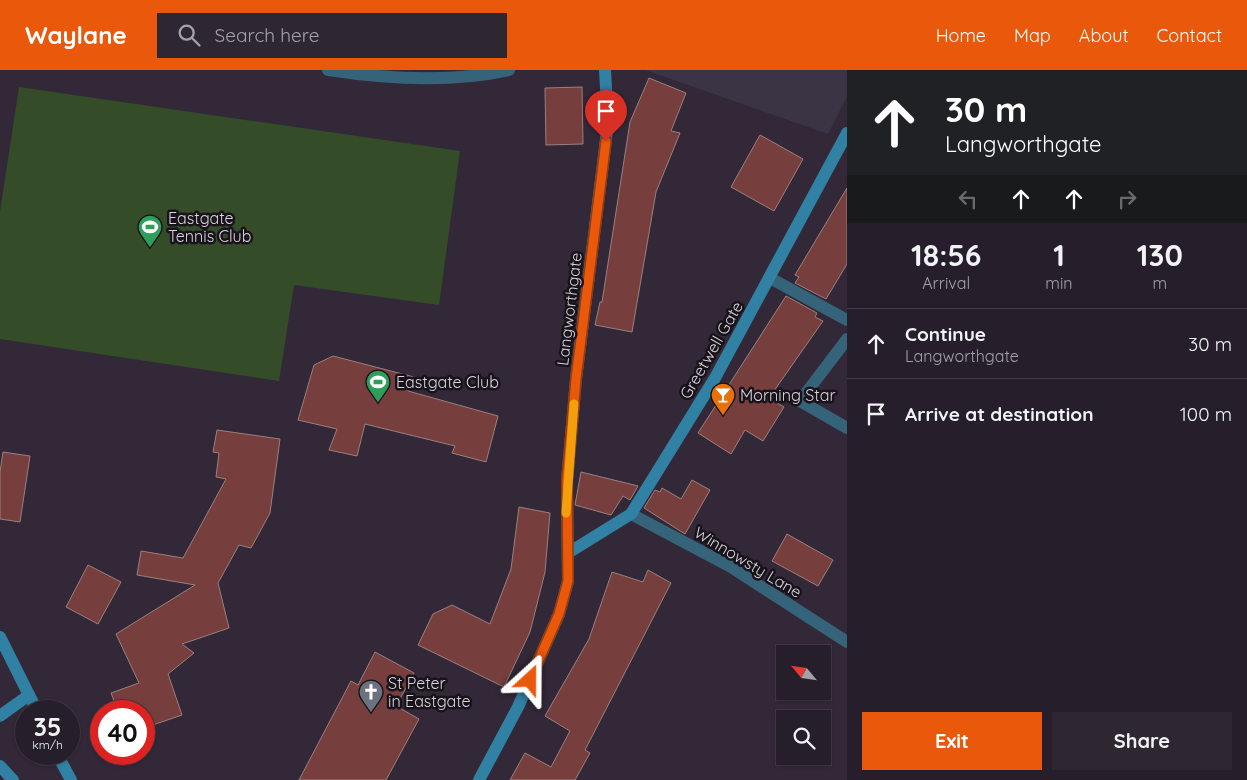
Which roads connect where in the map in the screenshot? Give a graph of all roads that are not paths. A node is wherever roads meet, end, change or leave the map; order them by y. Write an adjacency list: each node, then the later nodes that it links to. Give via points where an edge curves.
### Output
1 (328, 70): 2 (street, via 368,76 417,77 468,76)
2 (509, 70)
3 (606, 70): 10 (street, Langworthgate, via 608,123 566,499)
4 (847, 133): 5 (street, Greetwell Gate)
5 (770, 278): 6 (street); 9 (street, Greetwell Gate, via 715,378)
6 (847, 320)
7 (847, 339): 8 (street, via 800,401)
8 (847, 428)
9 (631, 514): 10 (street, Greetwell Gate); 12 (street, Winnowsty Lane, via 730,567)
10 (568, 553): 20 (street, Langworthgate, via 568,581 559,614 518,707)
11 (0, 637): 13 (street)
12 (847, 642)
13 (29, 695): 14 (street); 15 (street)
14 (32, 700)
15 (0, 716)
16 (62, 765): 18 (street)
17 (0, 766): 19 (street)
18 (69, 779)
19 (13, 780)
20 (479, 780)

